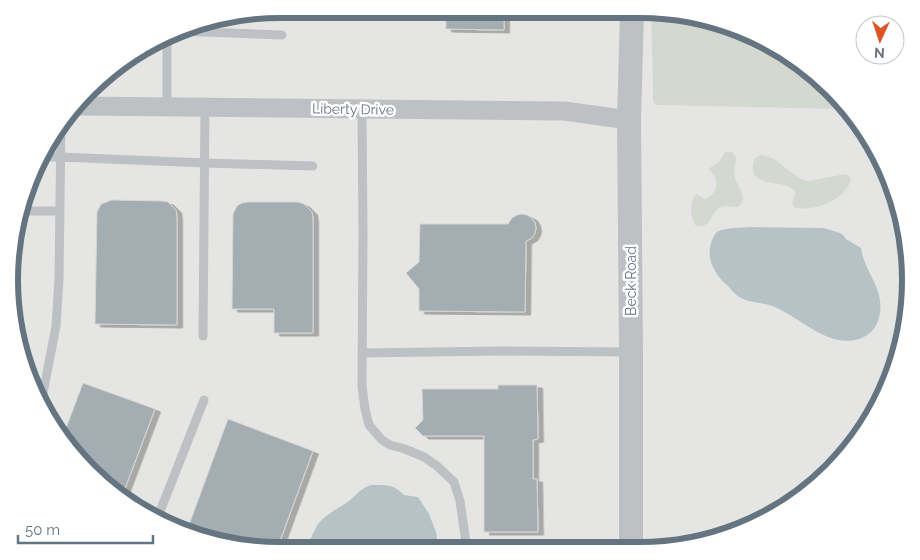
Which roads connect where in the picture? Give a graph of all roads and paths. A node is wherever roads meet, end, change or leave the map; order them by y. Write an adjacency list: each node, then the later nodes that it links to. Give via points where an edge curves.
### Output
1 (632, 18): 9 (street, Beck Road)
2 (194, 32): 3 (lane)
3 (282, 35)
4 (167, 44): 6 (lane)
5 (84, 106): 6 (street, Liberty Drive)
6 (167, 107): 7 (street, Liberty Drive)
7 (205, 107): 8 (street, Liberty Drive); 13 (lane)
8 (362, 109): 9 (street, Liberty Drive, via 564,111); 19 (lane)
9 (629, 120): 18 (street, Beck Road)
10 (61, 136): 12 (lane)
11 (49, 157): 12 (lane)
12 (60, 157): 13 (lane); 16 (lane)
13 (205, 163): 14 (lane); 17 (lane)
14 (313, 166)
15 (26, 211): 16 (lane)
16 (60, 211): 20 (lane, via 56,326)
17 (203, 336)
18 (631, 352): 19 (lane); 24 (street, Beck Road)
19 (362, 353): 23 (lane, via 364,409 370,426 382,440 424,457 454,482)
20 (43, 392)
21 (204, 400): 22 (lane)
22 (160, 513)
23 (466, 542)
24 (630, 542)

